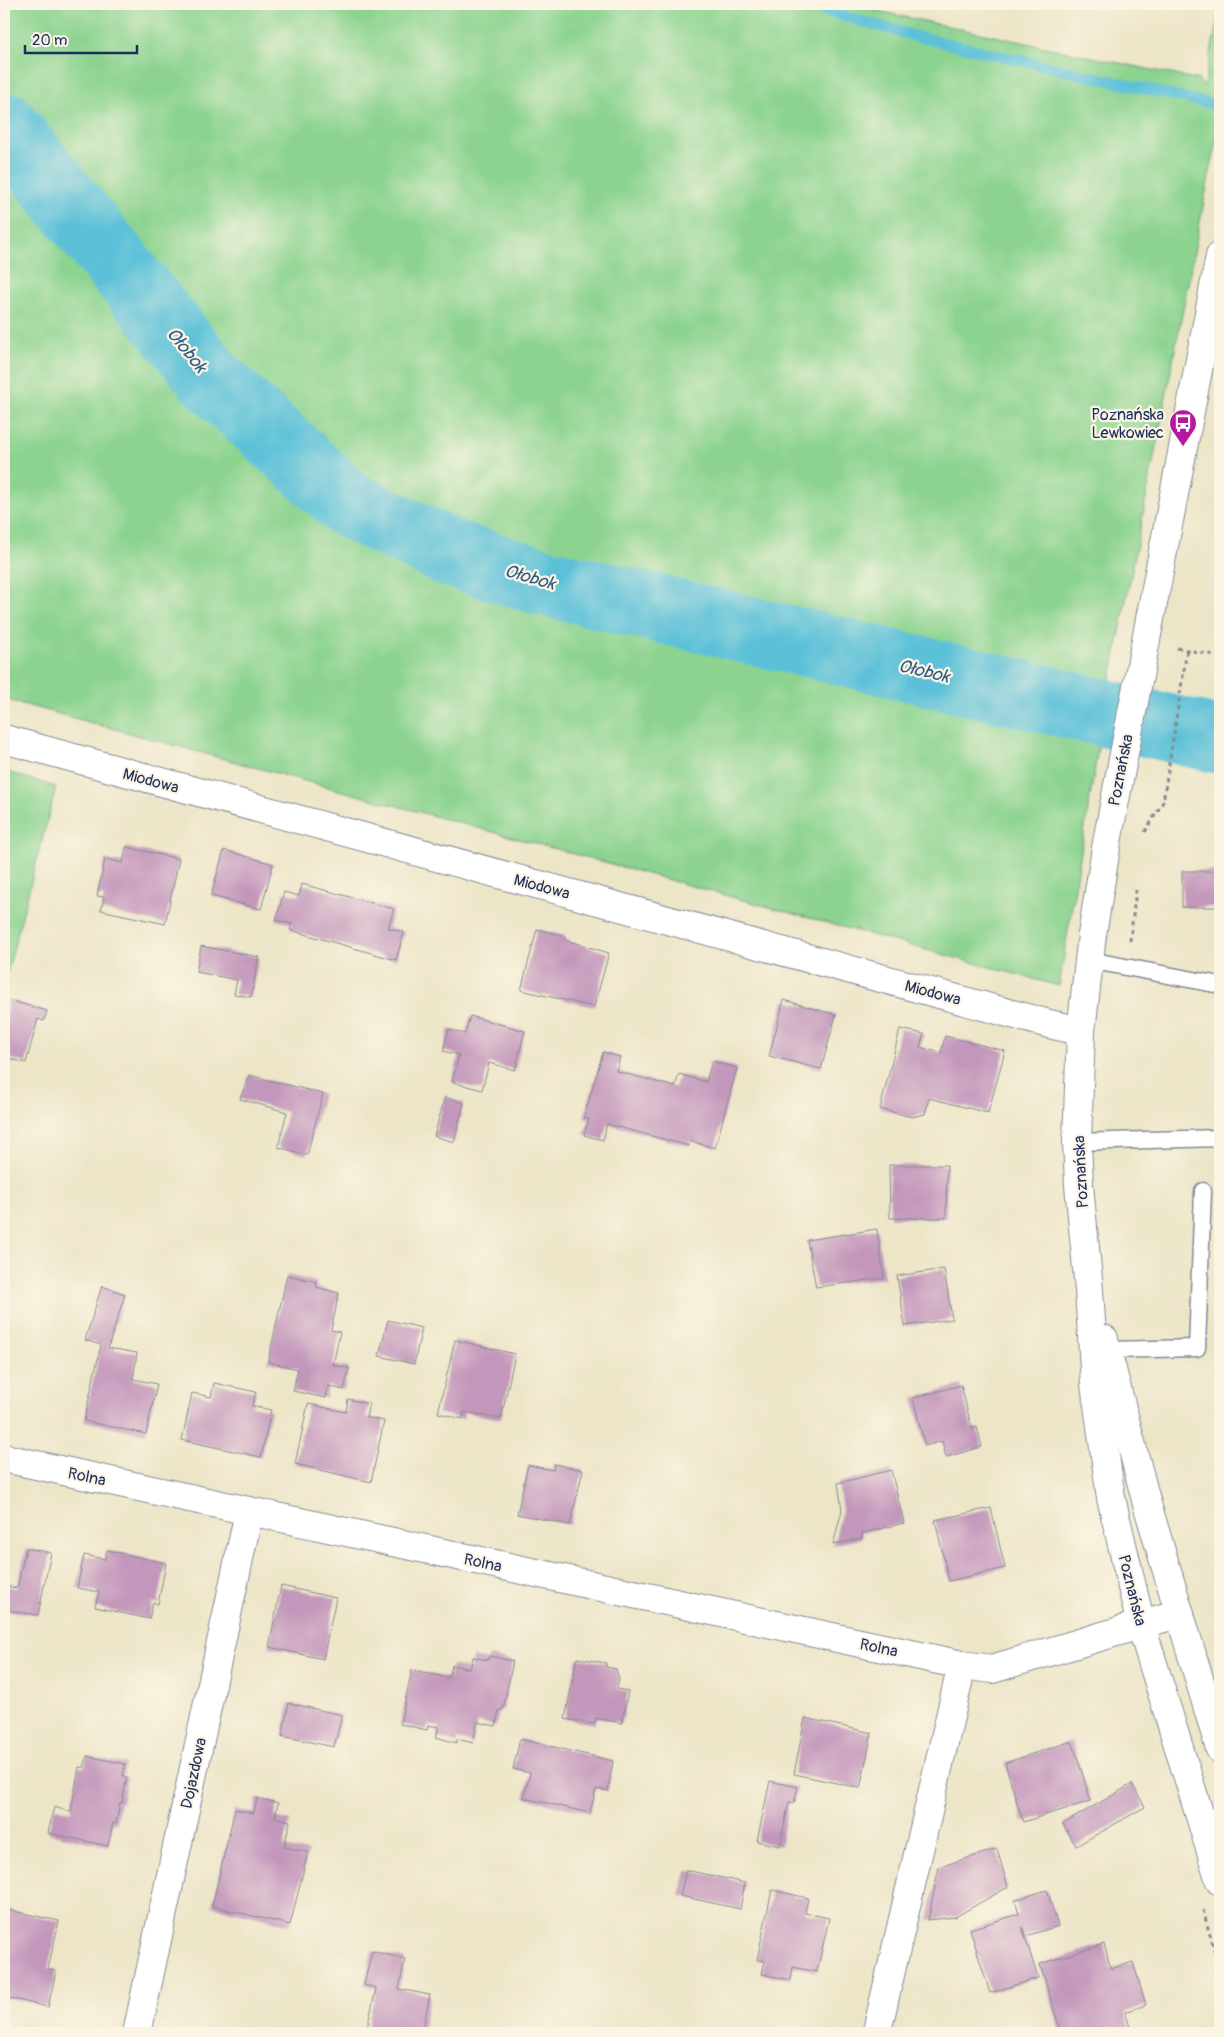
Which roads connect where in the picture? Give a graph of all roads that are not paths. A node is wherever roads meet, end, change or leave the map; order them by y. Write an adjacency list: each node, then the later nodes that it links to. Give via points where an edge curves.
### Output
1 (1220, 256): 2 (street, Poznańska)
2 (1216, 302): 4 (street, Poznańska, via 1113,806)
3 (4, 739): 6 (street, Miodowa)
4 (1089, 960): 5 (lane); 6 (street, Poznańska)
5 (1220, 985)
6 (1081, 1031): 8 (street, Poznańska)
7 (1220, 1138): 8 (lane)
8 (1077, 1142): 10 (street, Poznańska)
9 (1203, 1191): 11 (lane, via 1197,1348)
10 (1089, 1290): 11 (street, Poznańska); 15 (street, Poznańska, via 1095,1384 1111,1498)
11 (1107, 1350): 14 (street, Poznańska, via 1147,1504)
12 (4, 1458): 13 (street, Rolna)
13 (249, 1512): 16 (street, Rolna); 21 (street, Dojazdowa)
14 (1180, 1613): 15 (street, Rolna); 17 (street, Poznańska)
15 (1141, 1625): 16 (street, Rolna, via 992,1669); 18 (street, Poznańska)
16 (962, 1665): 20 (street)
17 (1220, 1749)
18 (1212, 1823): 19 (street, Poznańska)
19 (1220, 1881)
20 (877, 2031)
21 (138, 2033)

